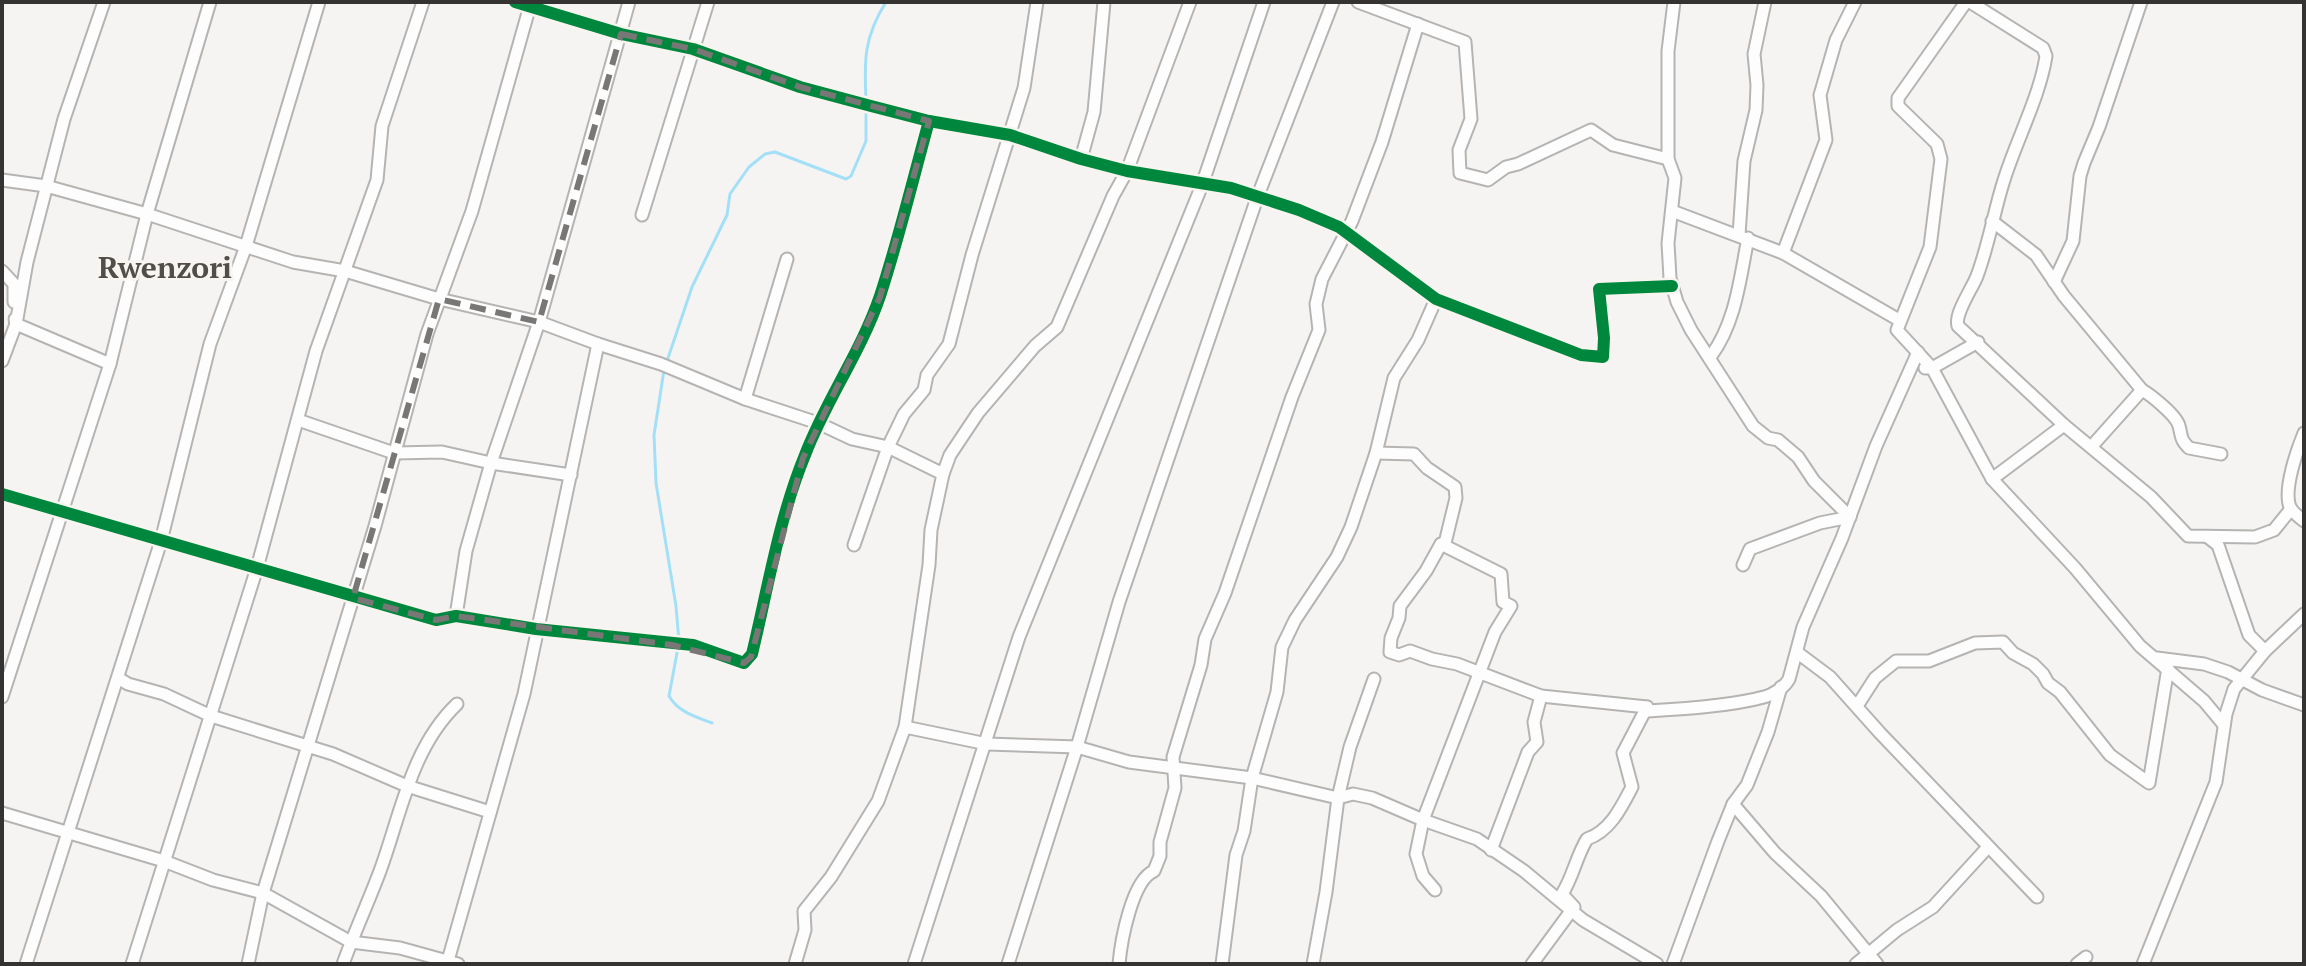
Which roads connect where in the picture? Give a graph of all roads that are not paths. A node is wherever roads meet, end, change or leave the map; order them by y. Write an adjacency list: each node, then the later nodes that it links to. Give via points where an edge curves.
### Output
1 (104, 2): 30 (street)
2 (210, 2): 33 (street)
3 (319, 2): 38 (street)
4 (423, 2): 42 (street, via 382,126 377,180)
5 (515, 2): 19 (street)
6 (629, 2): 21 (street)
7 (708, 2): 22 (street)
8 (1037, 2): 24 (street, via 1024,88)
9 (1104, 2): 25 (street, via 1094,112)
10 (1190, 2): 27 (street)
11 (1264, 2): 29 (street)
12 (1333, 2): 31 (street)
13 (1358, 2): 20 (street)
14 (1674, 2): 26 (street, via 1668,51)
15 (1765, 2): 37 (street, via 1754,54 1756,110 1744,161)
16 (1855, 2): 39 (street, via 1836,40 1820,95 1826,140)
17 (1968, 2): 35 (street, via 2046,51); 47 (street, via 1898,98 1898,106 1940,148 1941,159 1930,247)
18 (2141, 2): 43 (street, via 2084,163 2073,241)
19 (530, 5): 21 (street); 45 (street, via 472,211)
20 (1418, 24): 26 (street, via 1467,45 1471,119 1459,150 1460,173 1488,180 1591,130 1613,145); 36 (street, via 1382,142 1352,221)
21 (621, 34): 22 (street); 48 (street)
22 (693, 49): 23 (street, via 800,87); 34 (street)
23 (929, 121): 24 (street); 61 (street, via 880,297)
24 (1010, 135): 25 (street); 65 (street, via 949,344)
25 (1081, 159): 27 (street)
26 (1668, 159): 32 (street, via 1675,178)
27 (1127, 171): 29 (street); 70 (street, via 1057,327 978,413)
28 (2, 180): 30 (street)
29 (1202, 185): 31 (street); 105 (street, via 1019,637)
30 (46, 186): 33 (street); 49 (street)
31 (1257, 198): 36 (street); 107 (street, via 1119,602)
32 (1672, 211): 37 (street); 44 (street)
33 (147, 214): 38 (street); 55 (street)
34 (642, 215)
35 (1992, 221): 43 (street, via 2036,255); 50 (street, via 1976,278 1956,320)
36 (1343, 230): 46 (street); 108 (street, via 1322,279 1316,304 1319,330 1205,639)
37 (1743, 236): 39 (street); 53 (street, via 1734,308)
38 (246, 246): 42 (street, via 293,262); 79 (street, via 210,344)
39 (1783, 253): 47 (street)
40 (787, 259): 59 (street)
41 (2, 271): 49 (street, via 14,284)
42 (345, 271): 45 (street); 60 (street)
43 (2054, 282): 58 (street)
44 (1672, 286): 46 (street, via 1599,289 1603,357 1581,355); 53 (street, via 1691,330)
45 (439, 299): 48 (street); 66 (street)
46 (1436, 299): 67 (street, via 1394,378)
47 (1899, 320): 52 (street, via 1897,330)
48 (539, 322): 51 (street); 69 (street)
49 (16, 324): 54 (street); 55 (street)
50 (1978, 342): 56 (street); 62 (street)
51 (598, 344): 59 (street); 71 (street)
52 (1918, 352): 56 (street); 57 (street)
53 (1711, 356): 76 (street, via 1753,426 1798,457)
54 (2, 361)
55 (110, 364): 75 (street)
56 (1932, 368): 57 (street); 72 (street)
57 (1913, 369): 76 (street)
58 (2142, 390): 64 (street); 68 (street, via 2177,422 2179,436 2189,448)
59 (745, 399): 61 (street)
60 (298, 420): 66 (street); 83 (street)
61 (818, 423): 65 (street, via 852,439); 87 (street, via 780,536 751,657 744,663 686,644)
62 (2064, 425): 64 (street); 72 (street)
63 (2304, 433): 74 (street, via 2291,475)
64 (2092, 446): 78 (street, via 2151,497 2183,534)
65 (888, 447): 70 (street); 81 (street)
66 (394, 453): 69 (street, via 442,452); 84 (street)
67 (1376, 453): 80 (street, via 1414,454 1455,487); 109 (street, via 1337,557 1282,647 1277,692)
68 (2221, 454)
69 (491, 463): 71 (street); 86 (street, via 466,551)
70 (943, 474): 104 (street)
71 (571, 475): 87 (street)
72 (1992, 479): 90 (street, via 2140,646)
73 (2, 494): 75 (street)
74 (2291, 509): 77 (street); 78 (street, via 2266,534)
75 (64, 511): 79 (street); 97 (street)
76 (1850, 517): 82 (street, via 1750,549); 89 (street, via 1803,627)
77 (2304, 521)
78 (2208, 537): 88 (street, via 2218,545 2249,635)
79 (161, 541): 83 (street); 92 (street)
80 (1441, 544): 91 (street, via 1501,574 1503,602 1511,606); 91 (street, via 1400,606 1390,652 1410,651)
81 (854, 545)
82 (1743, 565)
83 (257, 568): 84 (street); 102 (street)
84 (353, 598): 86 (street, via 436,620); 106 (street)
85 (2304, 614): 88 (street)
86 (456, 616): 87 (street)
87 (536, 629): 113 (street, via 524,694)
88 (2265, 651): 94 (street)
89 (1798, 653): 95 (street); 100 (street)
90 (2172, 666): 94 (street, via 2204,664); 100 (street, via 2149,783 2110,755 2060,692 2006,643 1975,643 1929,661 1896,661 1875,678); 103 (street)
91 (1481, 673): 96 (street); 115 (street)
92 (118, 678): 102 (street); 116 (street)
93 (1374, 679): 111 (street)
94 (2241, 679): 99 (street); 103 (street)
95 (1781, 687): 101 (street, via 1767,697 1676,710); 112 (street, via 1747,785)
96 (1541, 696): 101 (street); 118 (street, via 1534,722 1537,742 1528,752)
97 (2, 697)
98 (457, 704): 110 (street, via 439,721)
99 (2304, 705)
100 (1857, 706): 117 (street)
101 (1647, 707): 123 (street, via 1623,753 1632,787 1618,815 1587,839 1562,894)
102 (211, 716): 106 (street); 119 (street)
103 (2224, 725): 142 (street, via 2216,782)
104 (905, 727): 105 (street); 132 (street, via 878,801 804,911 805,930)
105 (987, 744): 107 (street); 133 (street)
106 (308, 746): 110 (street); 121 (street)
107 (1077, 747): 108 (street); 134 (street)
108 (1174, 768): 109 (street); 135 (street, via 1175,788 1160,856 1135,894)
109 (1252, 778): 111 (street); 136 (street)
110 (407, 786): 113 (street); 124 (street)
111 (1338, 798): 115 (street, via 1372,798); 137 (street)
112 (1733, 804): 125 (street); 126 (street)
113 (490, 812): 127 (street)
114 (2, 813): 116 (street)
115 (1423, 820): 118 (street, via 1477,839); 120 (street, via 1416,854 1423,876)
116 (68, 833): 119 (street); 128 (street)
117 (1988, 847): 122 (street); 125 (street, via 1933,907)
118 (1491, 850): 123 (street)
119 (164, 861): 121 (street); 129 (street)
120 (1435, 890)
121 (263, 893): 124 (street); 130 (street)
122 (2037, 897)
123 (1572, 910): 138 (street); 139 (street)
124 (351, 942): 127 (street, via 400,948); 131 (street)
125 (1868, 951): 140 (street); 141 (street)
126 (1676, 962)
127 (451, 963)
128 (26, 964)
129 (132, 964)
130 (248, 964)
131 (343, 964)
132 (795, 964)
133 (914, 964)
134 (1008, 964)
135 (1119, 964)
136 (1222, 964)
137 (1313, 964)
138 (1532, 964)
139 (1657, 964)
140 (1856, 964)
141 (1877, 964)
142 (2143, 964)

